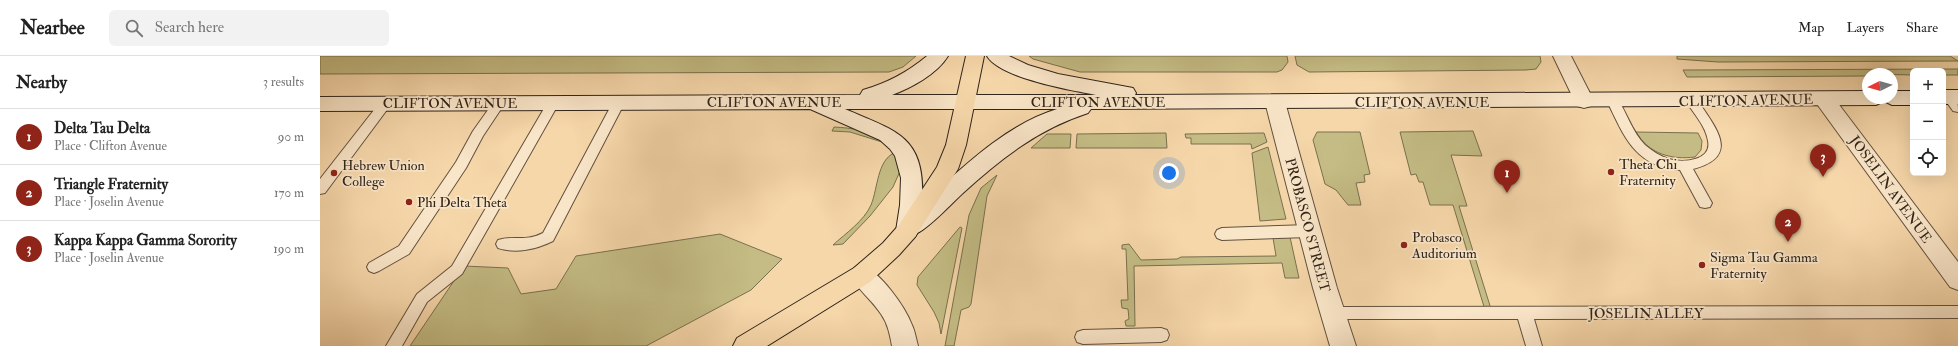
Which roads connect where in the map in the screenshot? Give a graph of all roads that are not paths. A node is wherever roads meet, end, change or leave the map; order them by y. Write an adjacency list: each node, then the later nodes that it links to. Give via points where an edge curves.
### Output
1 (939, 56): 14 (main road, via 903,84 887,91)
2 (975, 56): 9 (main road)
3 (996, 56): 15 (main road, via 1018,68 1064,82)
4 (1562, 56): 10 (main road)
5 (1862, 98): 8 (main road, CLIFTON AVENUE)
6 (1898, 98): 7 (main road)
7 (1910, 98)
8 (1824, 99): 12 (main road, CLIFTON AVENUE); 31 (main road, JOSELIN AVENUE)
9 (966, 101): 14 (main road, CLIFTON AVENUE); 19 (main road, CLIFTON AVENUE); 25 (main road, via 956,145 947,169)
10 (1584, 101): 11 (main road, CLIFTON AVENUE); 16 (main road, CLIFTON AVENUE)
11 (1613, 101): 12 (main road, CLIFTON AVENUE); 22 (lane, via 1641,149 1665,162)
12 (1692, 101): 22 (lane, via 1715,141 1709,159)
13 (619, 102): 14 (main road, CLIFTON AVENUE); 18 (main road, CLIFTON AVENUE); 28 (lane, via 548,237 534,244)
14 (809, 102): 25 (main road, via 897,141 905,151 912,192)
15 (1206, 102): 16 (main road, CLIFTON AVENUE); 19 (main road, CLIFTON AVENUE)
16 (1275, 102): 26 (main road, PROBASCO STREET)
17 (500, 103): 18 (main road, CLIFTON AVENUE); 21 (main road, CLIFTON AVENUE); 29 (lane, via 404,250)
18 (553, 103): 37 (lane, via 458,270 422,298)
19 (1111, 103): 25 (main road, via 1068,111 1032,128 977,169)
20 (320, 104): 21 (main road, CLIFTON AVENUE)
21 (384, 104): 23 (lane)
22 (1684, 166): 24 (lane)
23 (320, 190)
24 (1705, 203)
25 (907, 231): 30 (main road)
26 (1309, 231): 27 (lane); 34 (main road, PROBASCO STREET)
27 (1222, 234)
28 (503, 244)
29 (374, 267)
30 (862, 275): 38 (main road); 39 (main road, via 890,307 900,325)
31 (1958, 280)
32 (1958, 312): 33 (lane, JOSELIN ALLEY)
33 (1524, 313): 34 (lane, JOSELIN ALLEY); 41 (lane)
34 (1333, 314): 40 (main road, PROBASCO STREET)
35 (1161, 335): 36 (lane)
36 (1083, 337)
37 (394, 346)
38 (746, 346)
39 (905, 346)
40 (1343, 346)
41 (1534, 346)

